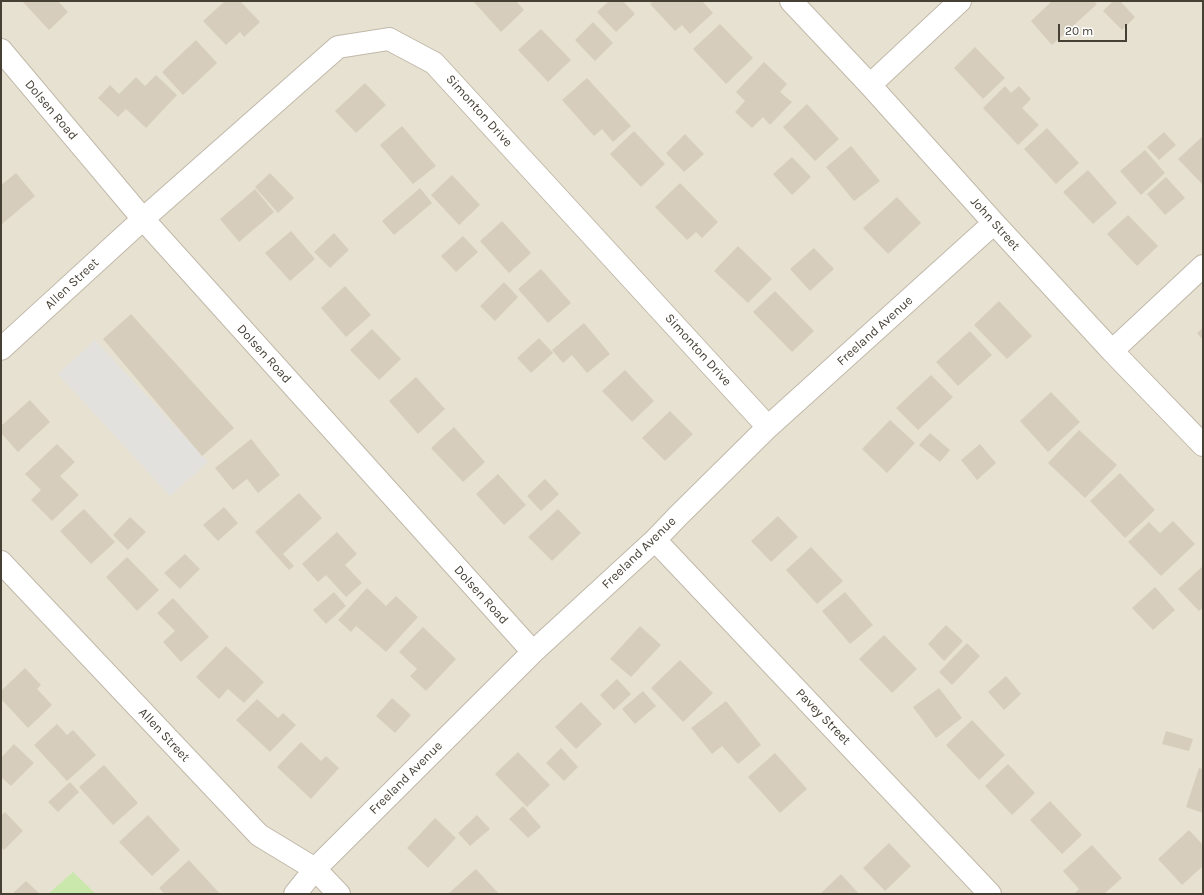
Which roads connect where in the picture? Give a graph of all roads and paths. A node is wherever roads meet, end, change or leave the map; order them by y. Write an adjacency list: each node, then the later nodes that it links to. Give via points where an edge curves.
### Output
1 (790, 1): 4 (street, John Street)
2 (960, 1): 4 (street)
3 (1, 50): 5 (street, Dolsen Road)
4 (870, 84): 6 (street, John Street)
5 (143, 219): 8 (street, Allen Street); 10 (street, Simonton Drive, via 338,47 389,39 434,63); 14 (street, Dolsen Road)
6 (994, 223): 9 (street, John Street); 10 (street, Freeland Avenue)
7 (1203, 266): 9 (street)
8 (1, 350)
9 (1112, 351): 11 (street, John Street)
10 (768, 427): 12 (street, Freeland Avenue)
11 (1203, 445)
12 (655, 540): 14 (street, Freeland Avenue); 16 (street, Pavey Street)
13 (1, 562): 15 (street, Allen Street, via 259,835)
14 (532, 652): 15 (street, Freeland Avenue)
15 (314, 869): 17 (street, Freeland Avenue); 18 (street, Allen Street)
16 (984, 892)
17 (295, 894)
18 (339, 894)

